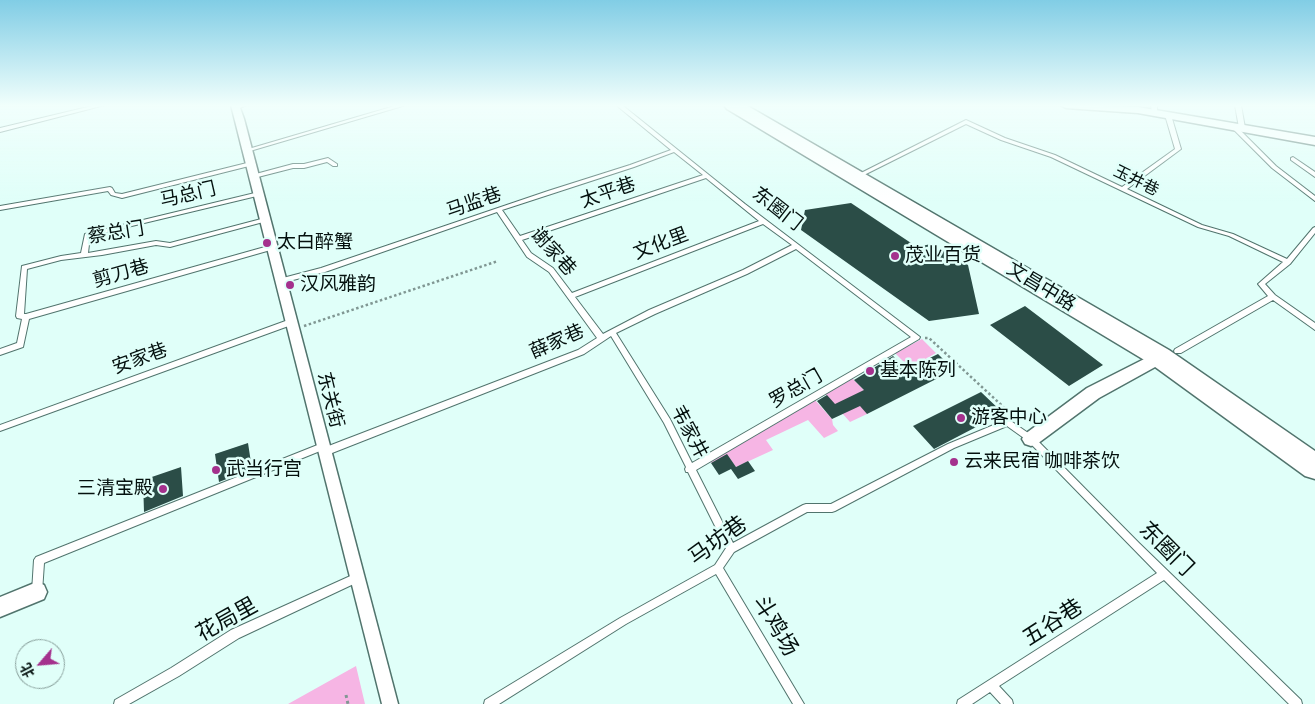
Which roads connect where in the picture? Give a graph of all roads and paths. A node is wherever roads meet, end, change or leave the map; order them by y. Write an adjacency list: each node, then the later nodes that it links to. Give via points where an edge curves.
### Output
1 (246, 138): 12 (street, 东关街)
2 (290, 138): 12 (lane)
3 (660, 138): 13 (lane, 东圈门)
4 (791, 138): 46 (main road, 文昌中路)
5 (803, 138): 17 (main road, 文昌中路)
6 (934, 138): 17 (lane, 玉井巷)
7 (1001, 138): 21 (lane, 玉井巷, via 1053,156)
8 (1175, 138): 21 (lane, via 1178,149)
9 (1248, 138): 23 (lane, via 1274,167)
10 (1302, 138): 11 (street)
11 (1315, 140)
12 (248, 150): 15 (street, 东关街)
13 (675, 150): 20 (lane, 东圈门); 25 (lane, 马监巷)
14 (1293, 159): 18 (lane)
15 (251, 164): 19 (street, 东关街); 24 (lane, via 122,196 113,194 110,189)
16 (335, 165): 19 (lane, via 328,160)
17 (864, 173): 46 (main road, 文昌中路)
18 (1315, 175)
19 (254, 176): 22 (street, 东关街)
20 (707, 176): 27 (lane, 东圈门); 30 (lane, 太平巷)
21 (1123, 190): 35 (lane, 玉井巷)
22 (259, 194): 26 (street, 东关街); 33 (lane, 马总门, via 87,235)
23 (1315, 199)
24 (0, 208)
25 (499, 210): 30 (lane, 谢家巷); 36 (lane, 马监巷, via 323,270)
26 (265, 220): 31 (street, 东关街); 33 (lane, 蔡总门, via 170,245 156,243)
27 (764, 222): 32 (lane, 东圈门); 37 (lane, 文化里)
28 (1315, 229): 29 (lane)
29 (1312, 237): 35 (lane)
30 (518, 239): 37 (lane, 谢家巷, via 529,255 551,270)
31 (272, 246): 36 (street, 东关街); 39 (lane, 剪刀巷)
32 (796, 246): 42 (lane, 薛家巷); 43 (lane, 东圈门)
33 (84, 255): 39 (lane, 蔡总门, via 24,268 20,316)
34 (498, 261): 41 (path)
35 (1288, 262): 38 (lane, via 1261,284)
36 (281, 281): 41 (street, 东关街)
37 (570, 296): 44 (lane, 谢家巷)
38 (1273, 297): 40 (lane); 46 (lane)
39 (26, 317): 45 (lane, via 20,345)
40 (1314, 325)
41 (292, 326): 48 (lane, 安家巷); 51 (street, 东关街)
42 (612, 332): 44 (lane, 薛家巷); 53 (lane, 韦家井, via 667,422)
43 (916, 338): 47 (path, via 929,338); 53 (lane, 罗总门)
44 (602, 339): 51 (lane, 薛家巷, via 581,352)
45 (0, 352)
46 (1169, 354): 49 (street, via 1093,393); 50 (main road, 文昌中路); 52 (main road, 文昌中路)
47 (1011, 420): 49 (lane, 东圈门); 54 (lane, 马坊巷, via 951,446 832,508 806,508)
48 (0, 428)
49 (1031, 439): 56 (lane, 东圈门)
50 (1315, 447)
51 (324, 449): 57 (street, 东关街); 58 (lane, 薛家巷, via 39,560)
52 (1315, 468)
53 (689, 469): 54 (lane, 韦家井, via 704,492)
54 (731, 549): 55 (lane, 马坊巷)
55 (718, 568): 65 (lane, 马坊巷, via 623,621); 66 (lane, 斗鸡场)
56 (1164, 574): 60 (lane, 五谷巷); 69 (lane, 东圈门)
57 (357, 578): 62 (lane, 花局里, via 235,634); 64 (street, 东关街)
58 (37, 592): 59 (street)
59 (0, 607)
60 (992, 685): 67 (lane, 五谷巷); 68 (lane)
61 (346, 695): 63 (path)
62 (119, 704)
63 (348, 704)
64 (390, 704)
65 (489, 704)
66 (799, 704)
67 (962, 704)
68 (1008, 704)
69 (1297, 704)

